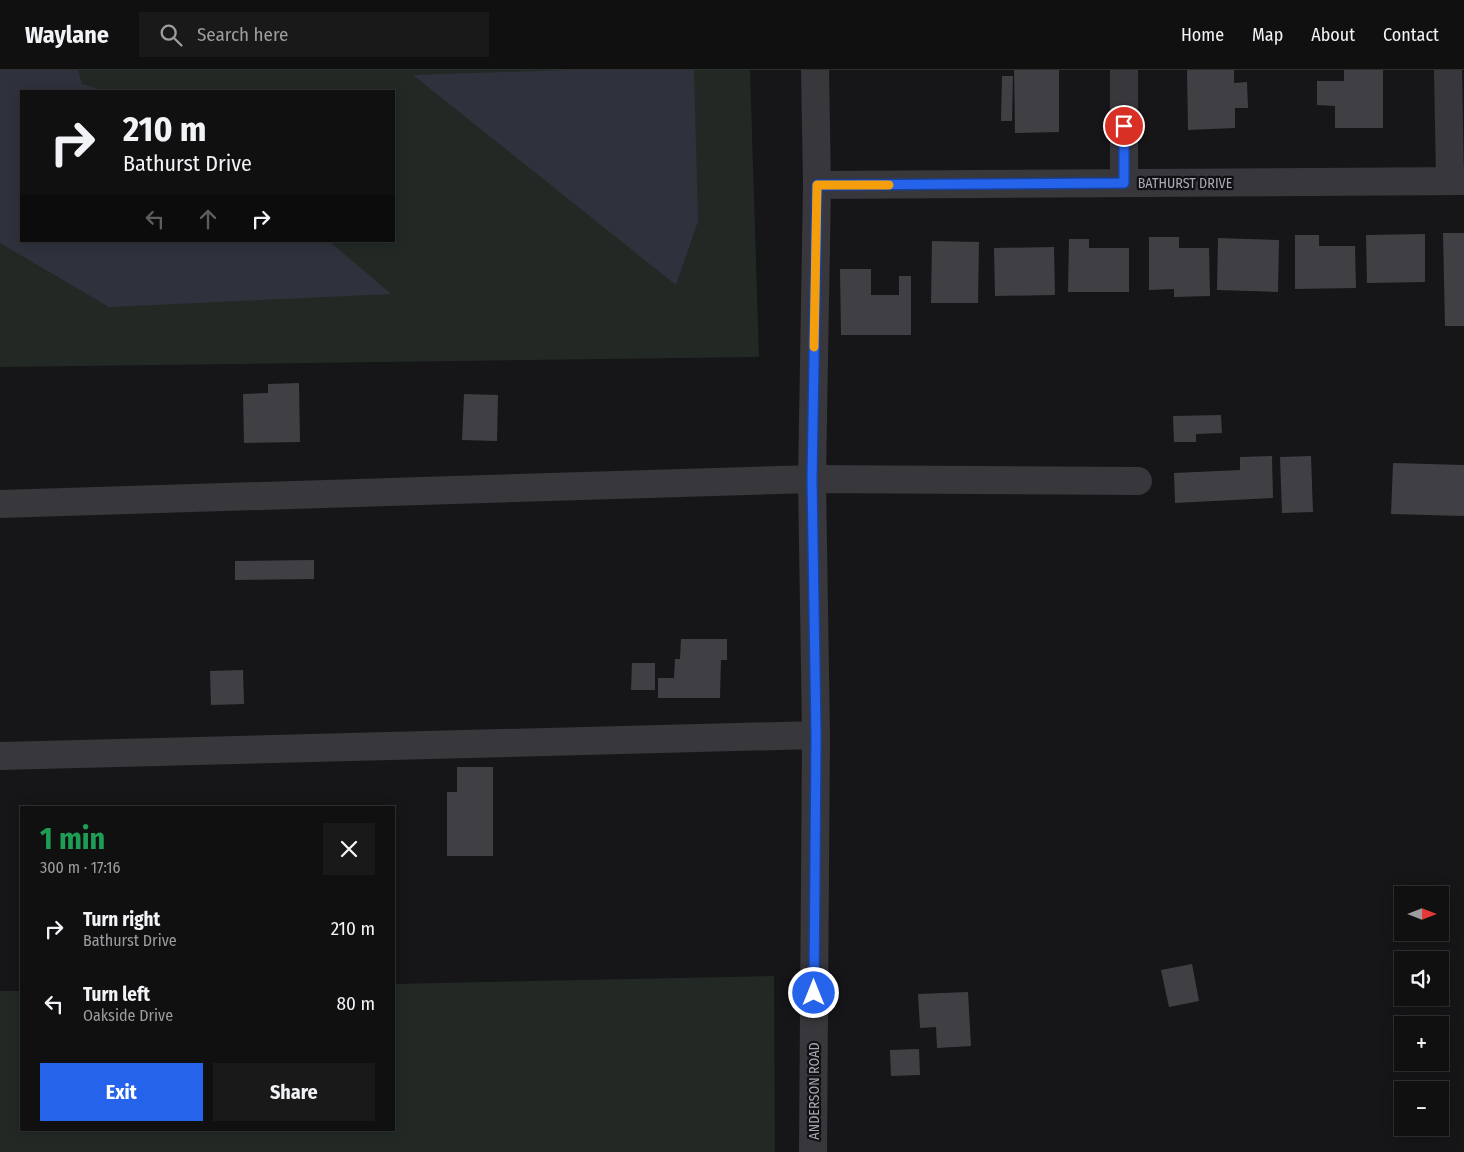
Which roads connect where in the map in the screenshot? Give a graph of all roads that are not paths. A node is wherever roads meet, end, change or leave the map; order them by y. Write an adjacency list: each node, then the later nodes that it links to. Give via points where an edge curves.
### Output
1 (814, 70): 6 (street, ANDERSON ROAD)
2 (1124, 70): 5 (street)
3 (1448, 70): 4 (street)
4 (1457, 181): 5 (street, BATHURST DRIVE)
5 (1124, 183): 6 (street, BATHURST DRIVE)
6 (817, 185): 7 (street, ANDERSON ROAD)
7 (812, 479): 8 (street); 9 (street); 10 (street, ANDERSON ROAD)
8 (1138, 481)
9 (0, 504)
10 (816, 735): 11 (street); 12 (street, ANDERSON ROAD)
11 (0, 756)
12 (814, 1152)

